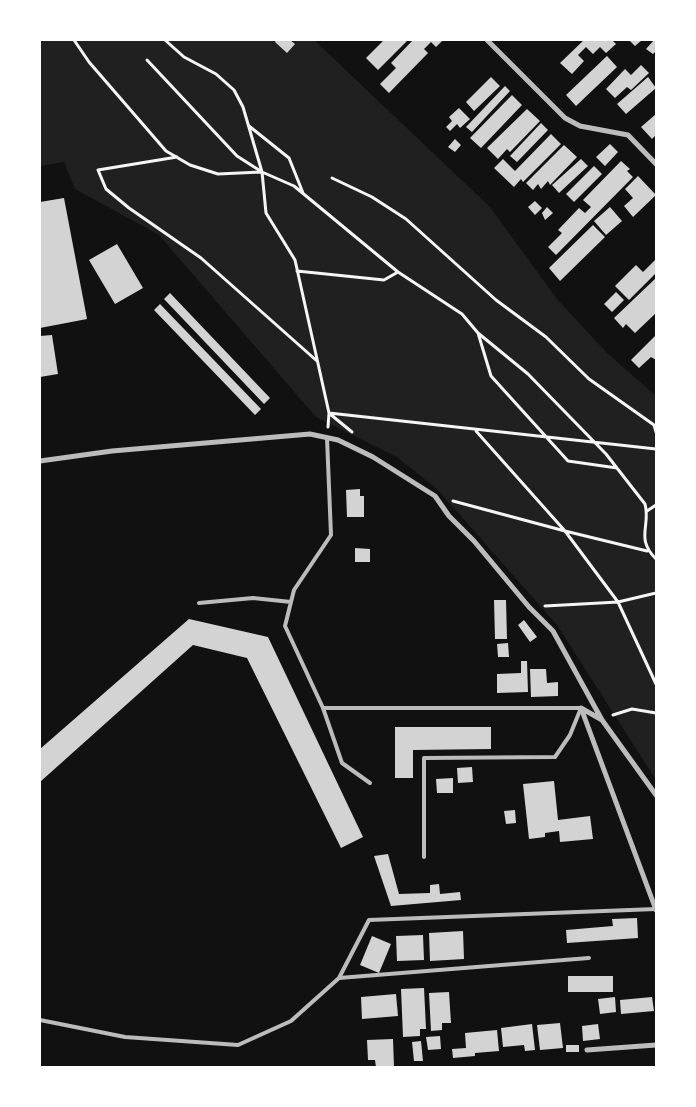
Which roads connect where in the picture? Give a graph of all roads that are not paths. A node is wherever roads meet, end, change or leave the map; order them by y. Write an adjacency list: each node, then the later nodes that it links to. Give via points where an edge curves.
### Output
1 (487, 40): 2 (street, via 565,118 580,126 628,135)
2 (655, 160)
3 (327, 438): 4 (street, via 310,434 251,438); 5 (lane, via 330,535 294,590); 9 (street, via 374,457 436,496 449,516 553,631)
4 (40, 461)
5 (291, 602): 6 (lane, via 253,598); 7 (lane, via 285,626)
6 (199, 603)
7 (323, 708): 8 (lane); 10 (lane, via 342,763)
8 (581, 708): 9 (street); 12 (lane, via 570,736 555,757 424,758); 13 (street)
9 (602, 720): 11 (street)
10 (370, 783)
11 (656, 795)
12 (424, 857)
13 (656, 910): 15 (lane, via 369,920)
14 (590, 958): 15 (lane)
15 (339, 978): 16 (lane, via 291,1021 238,1045 125,1037)
16 (40, 1020)
17 (656, 1046): 18 (street)
18 (586, 1050)

